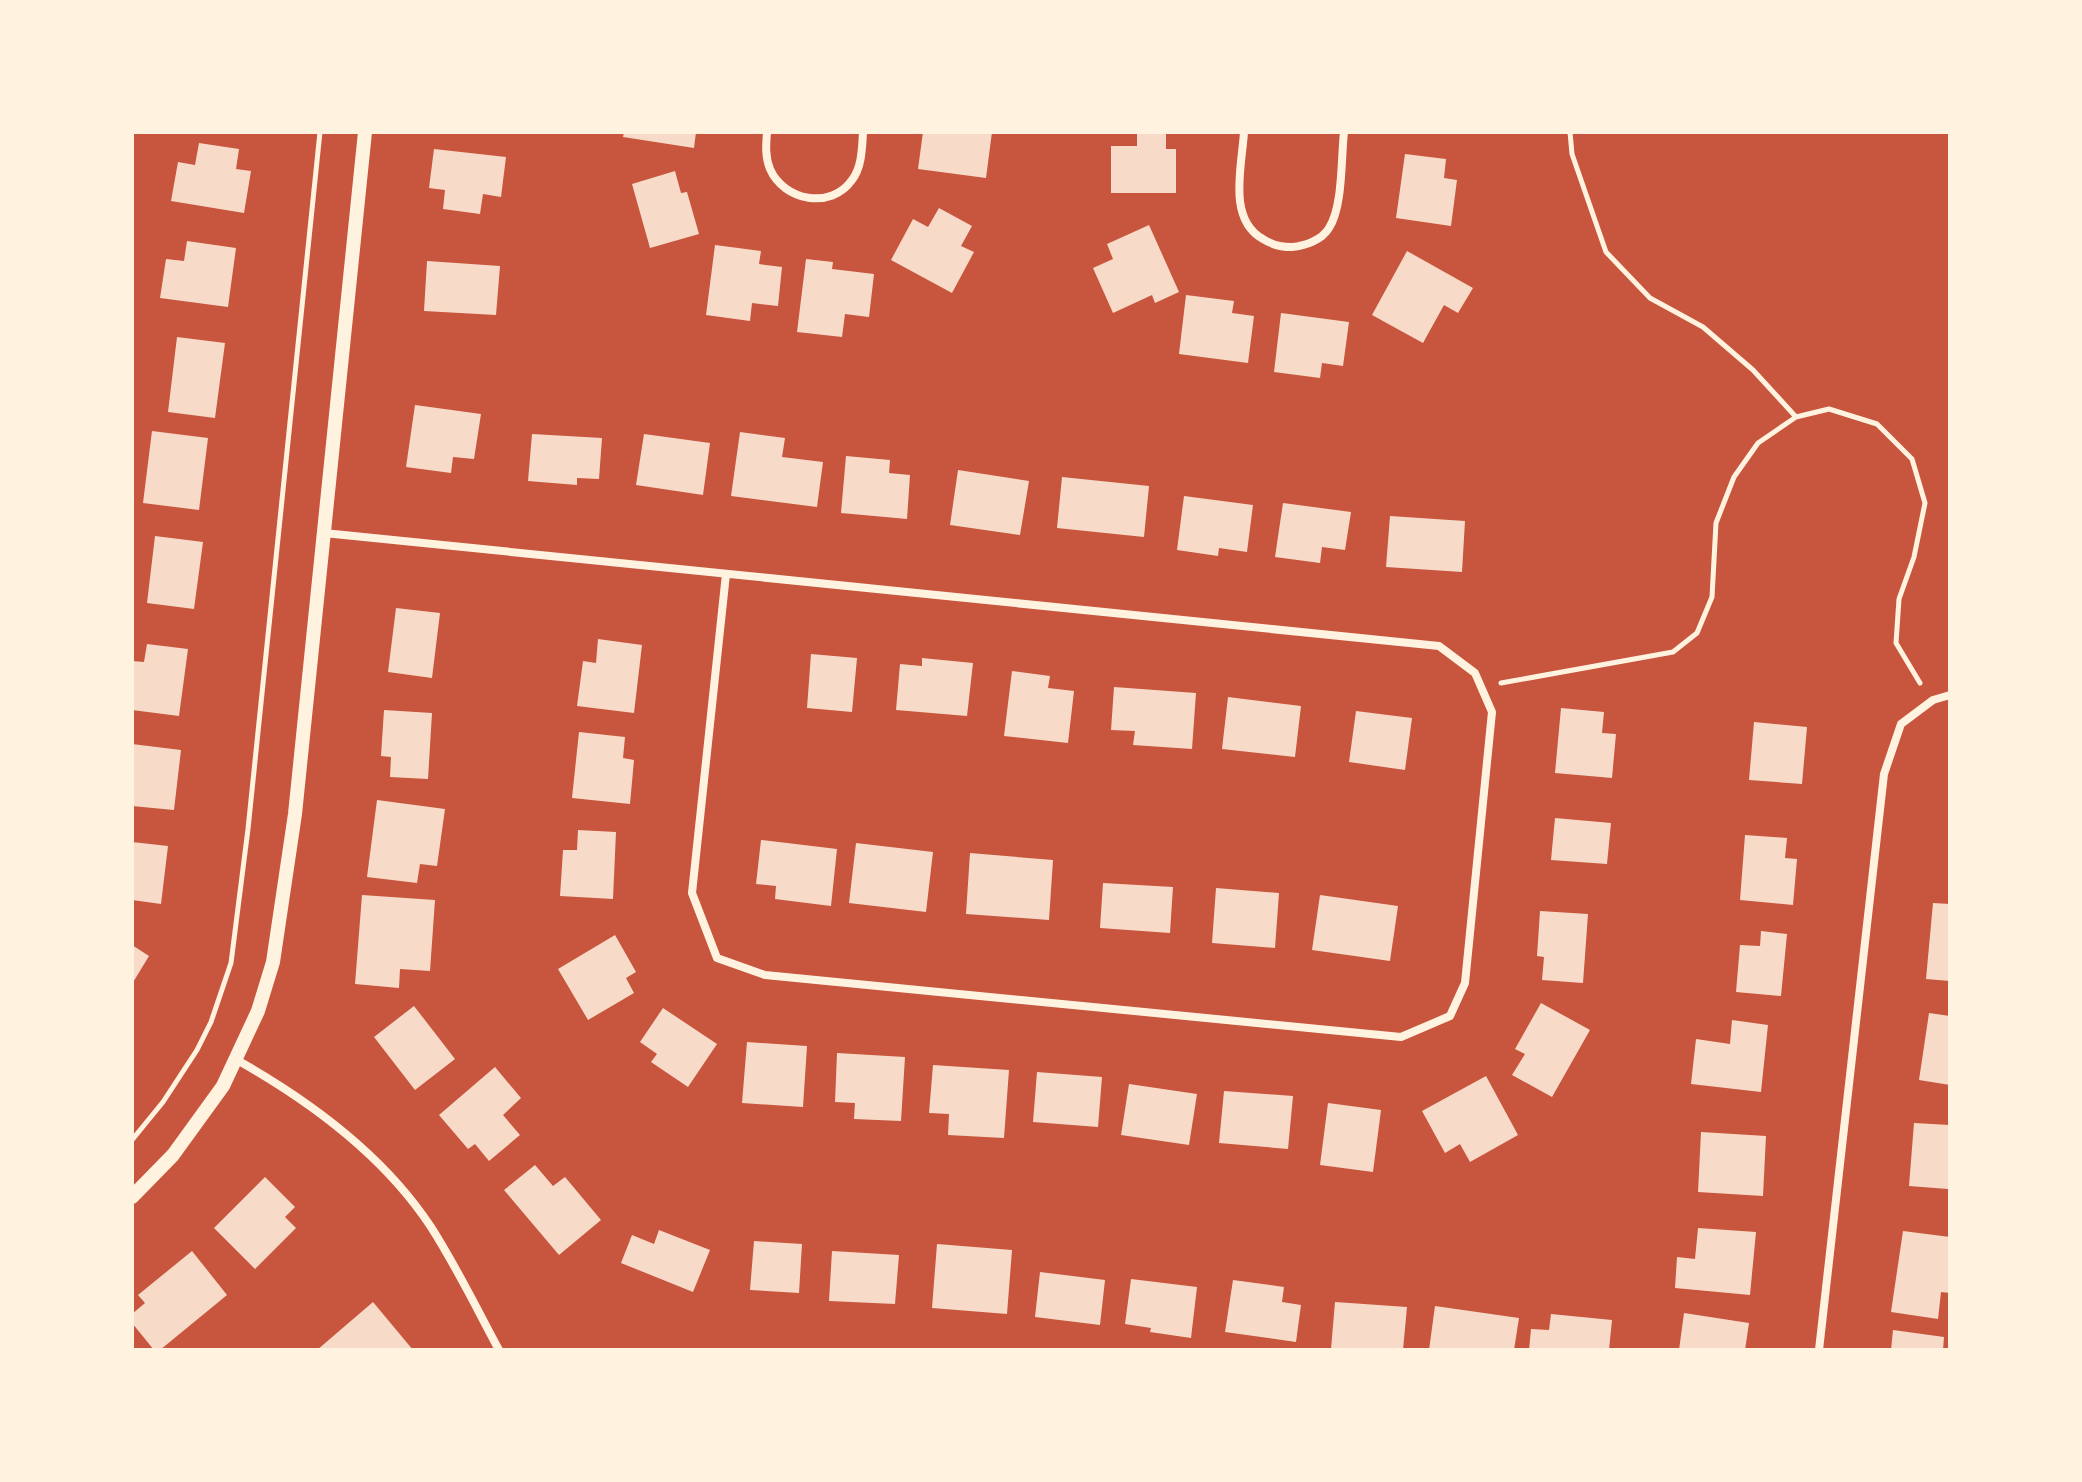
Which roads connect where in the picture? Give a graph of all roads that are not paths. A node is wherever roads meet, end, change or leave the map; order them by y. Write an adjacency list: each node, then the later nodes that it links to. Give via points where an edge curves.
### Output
1 (365, 132): 6 (street)
2 (767, 132): 3 (street, via 766,159 775,179 792,193 813,199 835,195 852,180)
3 (863, 132)
4 (1244, 132): 5 (street, via 1243,219 1255,235 1288,247 1313,241 1330,227)
5 (1344, 132)
6 (324, 533): 7 (street); 9 (street, via 283,909 266,987)
7 (726, 574): 7 (street, via 692,893 717,958 765,975 1401,1037 1450,1016 1465,983 1492,712 1475,673 1439,646)
8 (1950, 695): 12 (street, via 1933,700 1901,724 1884,774)
9 (237, 1060): 10 (street, via 173,1155); 11 (street, via 332,1124 396,1185 431,1227)
10 (132, 1197)
11 (499, 1350)
12 (1819, 1350)

